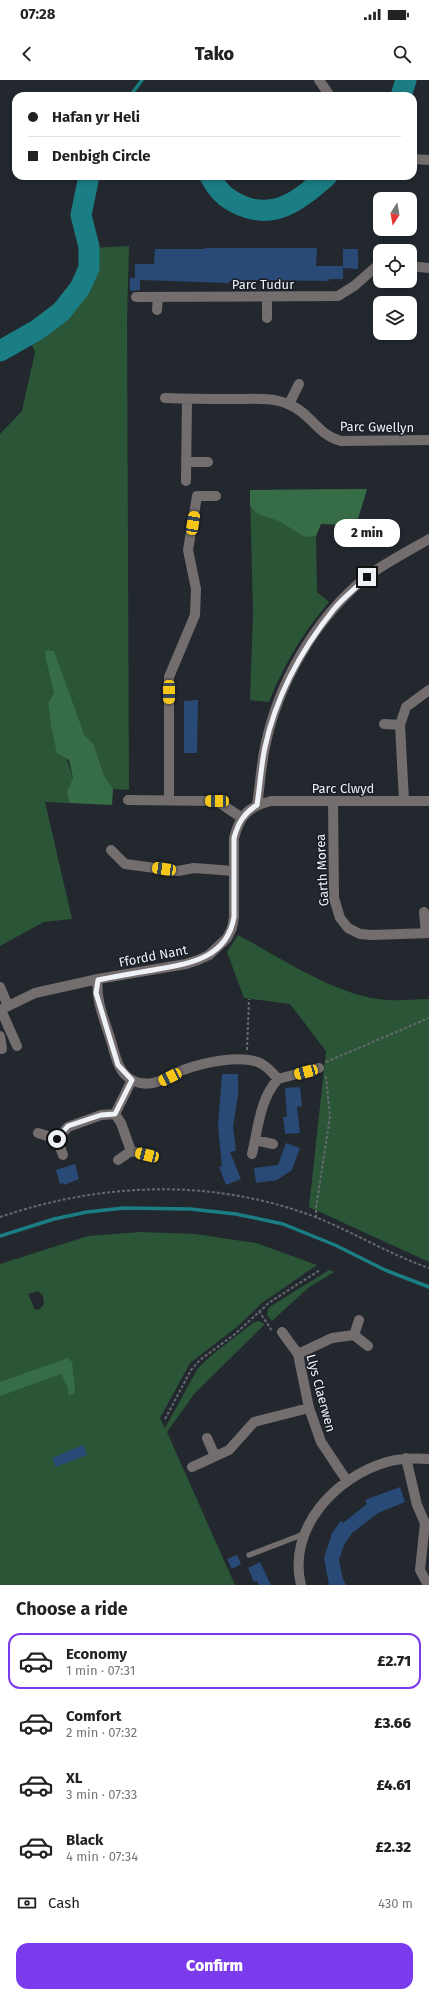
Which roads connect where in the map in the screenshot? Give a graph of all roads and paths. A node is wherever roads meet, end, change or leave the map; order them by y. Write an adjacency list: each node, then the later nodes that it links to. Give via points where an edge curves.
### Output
1 (319, 80): 2 (street)
2 (327, 92)
3 (417, 159): 4 (street)
4 (429, 160)
5 (417, 267): 6 (street)
6 (429, 268)
7 (373, 269): 10 (street, Parc Tudur, via 338,296)
8 (136, 297): 9 (street, Parc Tudur)
9 (158, 297): 10 (street, Parc Tudur); 11 (street)
10 (267, 297): 12 (street)
11 (157, 310)
12 (267, 318)
13 (299, 384): 16 (street)
14 (165, 398): 15 (street, Parc Gwellyn)
15 (187, 399): 16 (street, Parc Gwellyn, via 274,400); 18 (street)
16 (289, 404): 17 (street, Parc Gwellyn, via 309,418 320,431 341,441)
17 (429, 440)
18 (186, 462): 19 (street); 20 (street)
19 (208, 462)
20 (186, 481)
21 (216, 496): 27 (street, via 197,496 188,550 196,589 195,615 169,677)
22 (429, 540): 31 (street, via 367,577 334,608 310,641 289,675 275,711 265,747)
23 (429, 690): 25 (street, via 406,707)
24 (384, 724): 25 (street)
25 (400, 725): 29 (street)
26 (128, 800): 27 (street)
27 (169, 800): 32 (street, via 217,801)
28 (333, 801): 29 (street, Parc Clwyd); 31 (street, Parc Clwyd, via 271,801); 36 (street, Garth Morea, via 334,898 340,918 348,928 360,934)
29 (404, 801): 30 (street, Parc Clwyd)
30 (429, 801)
31 (257, 805): 32 (street, Ffordd Nant)
32 (242, 818): 34 (street, Ffordd Nant, via 234,838)
33 (111, 850): 34 (street, via 124,869 178,871 194,868)
34 (234, 871): 37 (street, Ffordd Nant, via 232,928 227,938 209,955 186,964)
35 (424, 912): 36 (street, Garth Morea)
36 (427, 933)
37 (98, 980): 40 (street, Ffordd Nant, via 35,993); 48 (street, via 96,993 118,1065)
38 (0, 987): 40 (street)
39 (249, 999): 45 (path)
40 (3, 1008): 43 (street)
41 (429, 1018): 46 (path, via 323,1063)
42 (0, 1036): 44 (street)
43 (17, 1046)
44 (2, 1049)
45 (247, 1059): 47 (street, via 269,1068); 48 (street, via 229,1060 184,1070 157,1083 145,1084)
46 (319, 1068): 47 (street); 60 (path, via 326,1076 330,1117)
47 (278, 1079): 52 (street, via 267,1097 259,1118)
48 (132, 1080): 49 (street)
49 (115, 1114): 51 (street, via 101,1115 68,1126); 54 (street)
50 (38, 1133): 51 (street)
51 (57, 1139): 56 (street)
52 (255, 1140): 53 (street); 55 (street)
53 (273, 1144)
54 (131, 1151): 57 (street); 58 (street)
55 (252, 1154)
56 (64, 1155)
57 (147, 1155)
58 (118, 1160)
59 (0, 1217): 60 (path, via 92,1193 176,1189 242,1196)
60 (316, 1218): 61 (path)
61 (429, 1268)
62 (320, 1270): 63 (path)
63 (259, 1311): 65 (path, via 274,1333); 70 (path, via 196,1365)
64 (359, 1320): 66 (street)
65 (282, 1332): 68 (street, Llys Claerwen)
66 (354, 1335): 67 (street); 68 (street, via 332,1338)
67 (368, 1346)
68 (298, 1354): 69 (street, Llys Claerwen)
69 (309, 1408): 72 (street, via 254,1422 229,1450); 76 (street, Llys Claerwen, via 321,1442)
70 (165, 1419)
71 (207, 1438): 72 (street)
72 (215, 1456): 75 (street)
73 (406, 1458): 74 (street); 76 (street, via 368,1469); 80 (street, via 417,1505 425,1523 420,1570)
74 (429, 1459)
75 (192, 1467)
76 (347, 1482): 77 (street, via 326,1498 316,1511)
77 (305, 1534): 78 (lane); 79 (street, via 298,1565)
78 (249, 1555)
79 (301, 1585)
80 (428, 1585)

